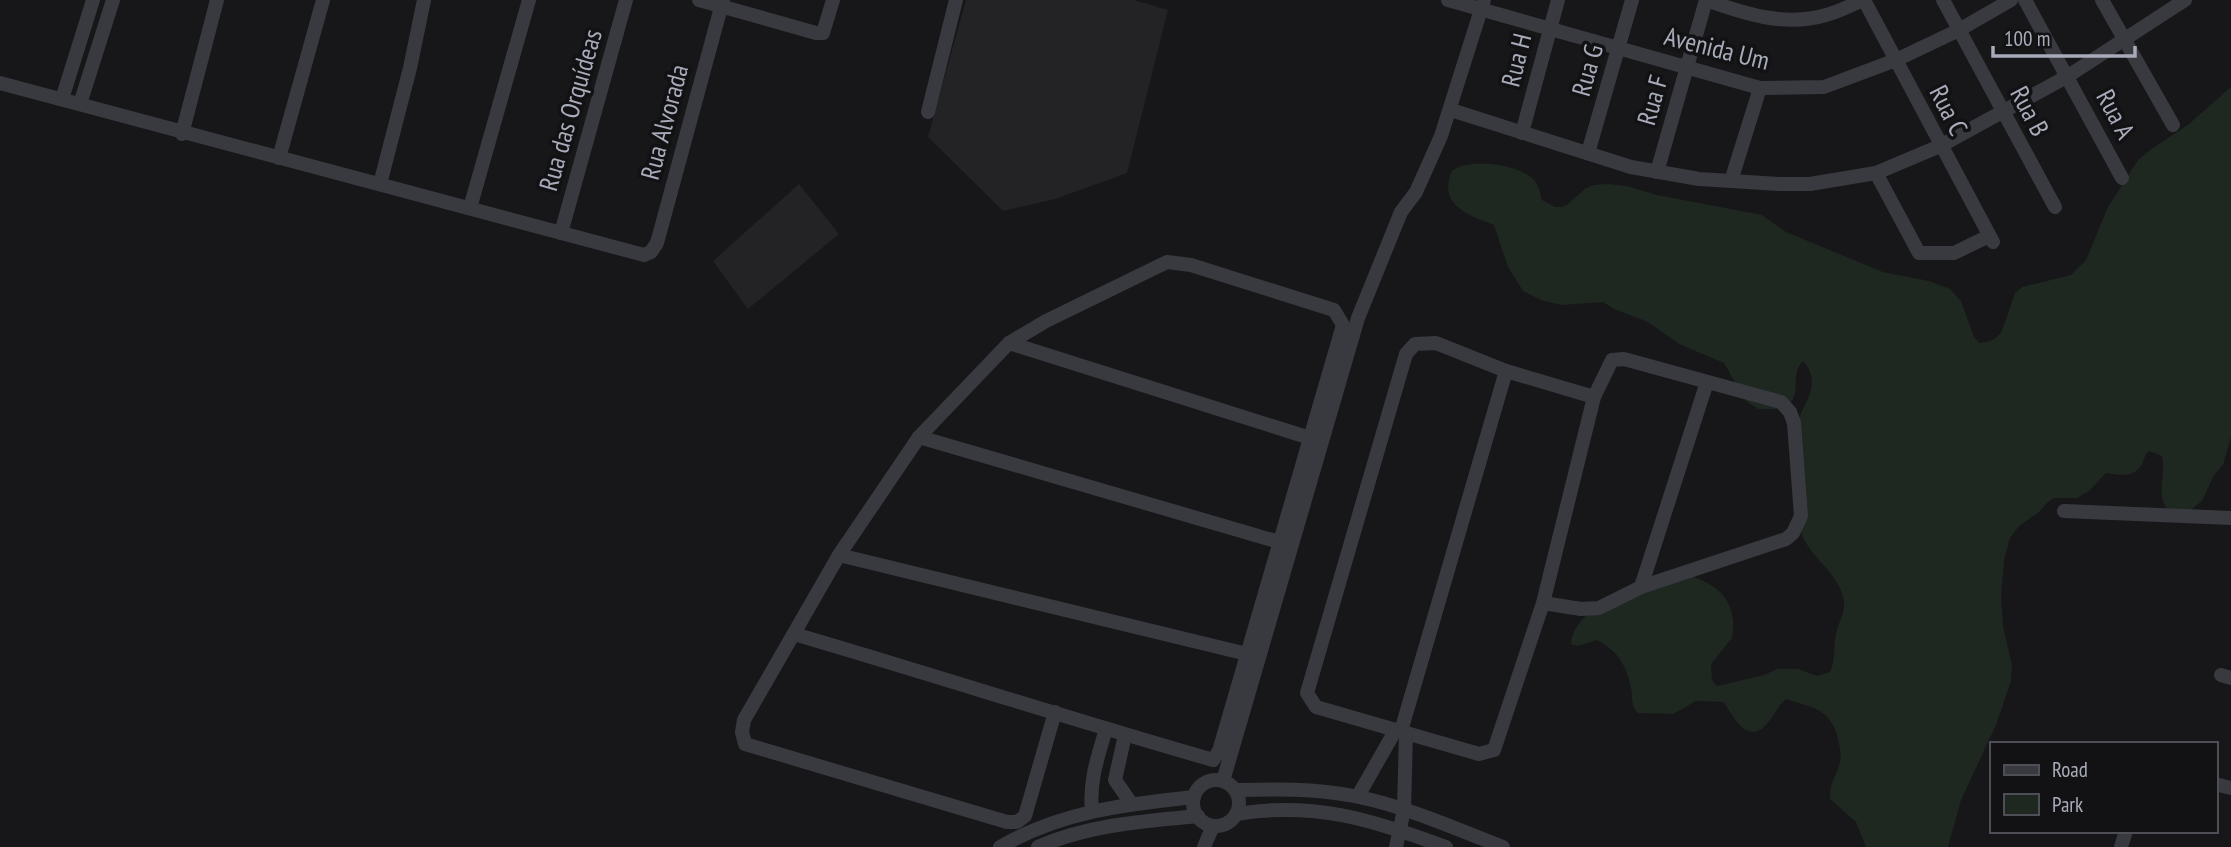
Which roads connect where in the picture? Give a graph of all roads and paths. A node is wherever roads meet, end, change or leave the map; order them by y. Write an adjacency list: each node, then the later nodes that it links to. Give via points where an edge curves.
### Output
1 (93, 0): 32 (street)
2 (113, 0): 33 (street)
3 (217, 0): 39 (street)
4 (323, 0): 42 (street)
5 (424, 0): 47 (street)
6 (529, 0): 48 (street)
7 (626, 0): 50 (street, Rua das Orquídeas)
8 (699, 0): 21 (street)
9 (833, 0): 21 (street, via 823,33)
10 (956, 0): 36 (street)
11 (1448, 0): 22 (street, Avenida Um)
12 (1558, 0): 23 (street, Rua H)
13 (1632, 0): 26 (street, Rua G)
14 (1706, 0): 15 (street, via 1781,20 1825,16); 28 (street, Rua F)
15 (1863, 0): 27 (street, Rua C)
16 (1943, 0): 24 (street, Rua B)
17 (2011, 0): 24 (street, Avenida Um)
18 (2025, 0): 29 (street, Rua A)
19 (2102, 0): 25 (street)
20 (2185, 0): 25 (street)
21 (722, 3): 50 (street, Rua Alvorada, via 657,243 648,254 631,254)
22 (1482, 4): 23 (street, Avenida Um); 34 (street)
23 (1549, 29): 26 (street, Avenida Um); 38 (street, Rua H)
24 (1959, 30): 27 (street, Avenida Um); 35 (street, Rua B)
25 (2124, 38): 29 (street); 37 (street)
26 (1618, 48): 28 (street, Avenida Um); 41 (street, Rua G)
27 (1896, 60): 31 (street, Avenida Um, via 1824,87); 40 (street, Rua C)
28 (1687, 68): 31 (street, Avenida Um); 43 (street, Rua F)
29 (2068, 76): 35 (street); 45 (street, Rua A)
30 (0, 83): 32 (street)
31 (1760, 88): 46 (street)
32 (62, 99): 33 (street)
33 (80, 104): 39 (street)
34 (1451, 110): 38 (street); 69 (street, via 1416,192 1401,212 1358,318)
35 (2002, 111): 40 (street); 49 (street, Rua B)
36 (928, 112)
37 (2173, 125)
38 (1522, 132): 41 (street)
39 (182, 134): 42 (street)
40 (1940, 146): 44 (street); 44 (street, Rua C, via 1991,239 1954,253 1919,253)
41 (1588, 153): 43 (street)
42 (279, 158): 47 (street)
43 (1657, 172): 46 (street)
44 (1876, 173): 46 (street, via 1810,184)
45 (2122, 178)
46 (1731, 181)
47 (380, 184): 48 (street)
48 (471, 208): 50 (street)
49 (2055, 208)
50 (561, 233)
51 (1009, 342): 55 (street); 56 (street); 56 (street, via 1167,262 1191,265 1334,310 1343,325)
52 (1506, 371): 54 (street); 67 (street); 67 (street, via 1436,343 1415,344 1406,354 1307,692 1316,707)
53 (1707, 382): 54 (street, via 1624,359 1612,360); 61 (street); 61 (street, via 1781,402 1790,412 1801,516 1786,539)
54 (1594, 397): 62 (street)
55 (919, 437): 59 (street); 60 (street)
56 (1310, 438): 59 (street)
57 (2064, 511): 58 (street)
58 (2231, 518)
59 (1279, 542): 64 (street)
60 (839, 555): 63 (street); 64 (street)
61 (1641, 587): 62 (street, via 1599,608)
62 (1543, 603): 67 (street, via 1494,750 1479,754)
63 (794, 634): 65 (street); 65 (street, via 744,720 745,744 1017,822 1025,816)
64 (1247, 654): 68 (street, via 1213,761)
65 (1055, 712): 66 (street)
66 (1106, 729): 68 (street); 74 (street, via 1092,777)
67 (1401, 732): 70 (street); 73 (street)
68 (1125, 735): 72 (street, via 1115,780)
69 (1229, 785): 70 (street); 71 (street, via 1208,781); 75 (street, via 1239,802)
70 (1358, 796): 73 (street)
71 (1194, 797): 72 (street); 76 (street)
72 (1131, 803): 74 (street)
73 (1404, 810): 79 (street); 85 (street)
74 (1088, 812): 78 (street); 80 (street, via 1025,832)
75 (1236, 814): 77 (street, via 1226,823); 79 (street, via 1266,809 1317,811 1357,816)
76 (1198, 816): 77 (street); 78 (street)
77 (1213, 825): 82 (street)
78 (1087, 830): 81 (street)
79 (1401, 832): 83 (street); 84 (street)
80 (1000, 847)
81 (1038, 847)
82 (1204, 847)
83 (1396, 847)
84 (1446, 847)
85 (1503, 847)

